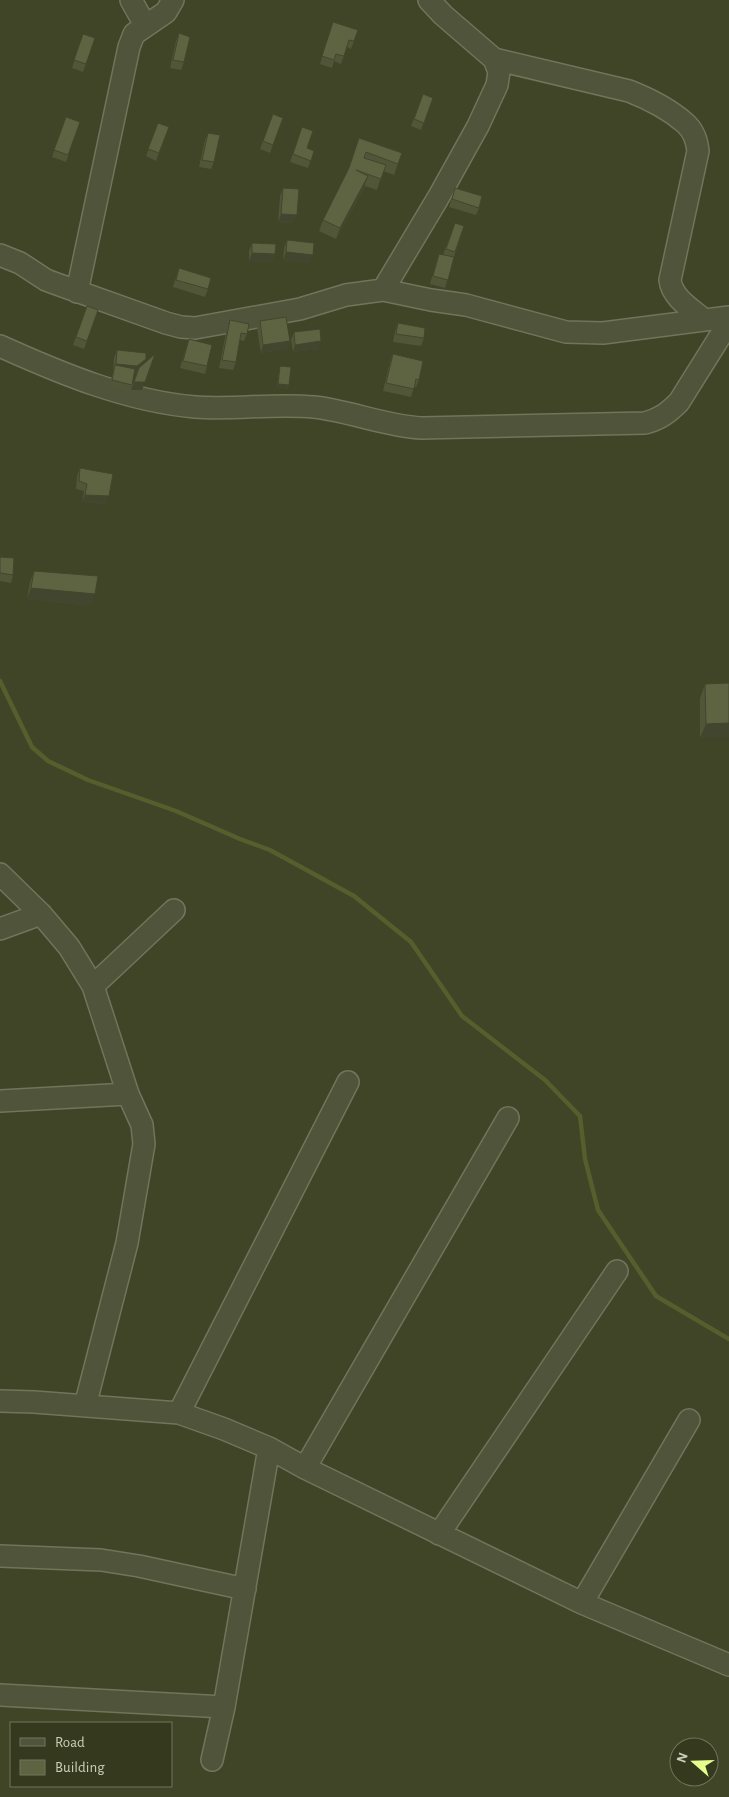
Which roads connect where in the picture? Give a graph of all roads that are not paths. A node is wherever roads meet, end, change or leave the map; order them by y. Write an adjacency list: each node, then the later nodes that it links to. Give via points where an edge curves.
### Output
1 (131, 0): 4 (street)
2 (173, 0): 4 (street, via 166,12)
3 (430, 0): 5 (street)
4 (145, 25): 8 (street, via 134,34 129,46)
5 (494, 59): 7 (street, via 499,72 497,85 478,126); 10 (street, via 629,91 645,97 686,123 697,141 698,151 670,287)
6 (0, 255): 8 (street, via 20,263 46,280)
7 (383, 290): 8 (street, via 195,328 166,323); 10 (street, via 466,305 566,332 585,334)
8 (77, 292)
9 (729, 317): 10 (street)
10 (704, 320)
11 (729, 322): 12 (street, via 679,402 664,416 645,423 409,428 313,407 193,406 138,398 84,381)
12 (0, 346)
13 (0, 874): 15 (street)
14 (174, 910): 17 (street)
15 (41, 914): 16 (street); 17 (street, via 69,947)
16 (0, 929)
17 (93, 986): 19 (street)
18 (348, 1082): 25 (street)
19 (128, 1094): 20 (street); 24 (street, via 142,1125 144,1144 127,1243)
20 (0, 1101)
21 (508, 1118): 28 (street)
22 (617, 1271): 29 (street)
23 (0, 1401): 24 (street)
24 (85, 1406): 25 (street)
25 (179, 1413): 27 (street)
26 (689, 1420): 32 (street)
27 (269, 1448): 28 (street); 31 (street)
28 (306, 1468): 29 (street)
29 (439, 1534): 32 (street)
30 (0, 1556): 31 (street, via 101,1560)
31 (245, 1589): 35 (street)
32 (582, 1603): 33 (street)
33 (729, 1665)
34 (0, 1694): 35 (street)
35 (224, 1707): 36 (street)
36 (212, 1760)

